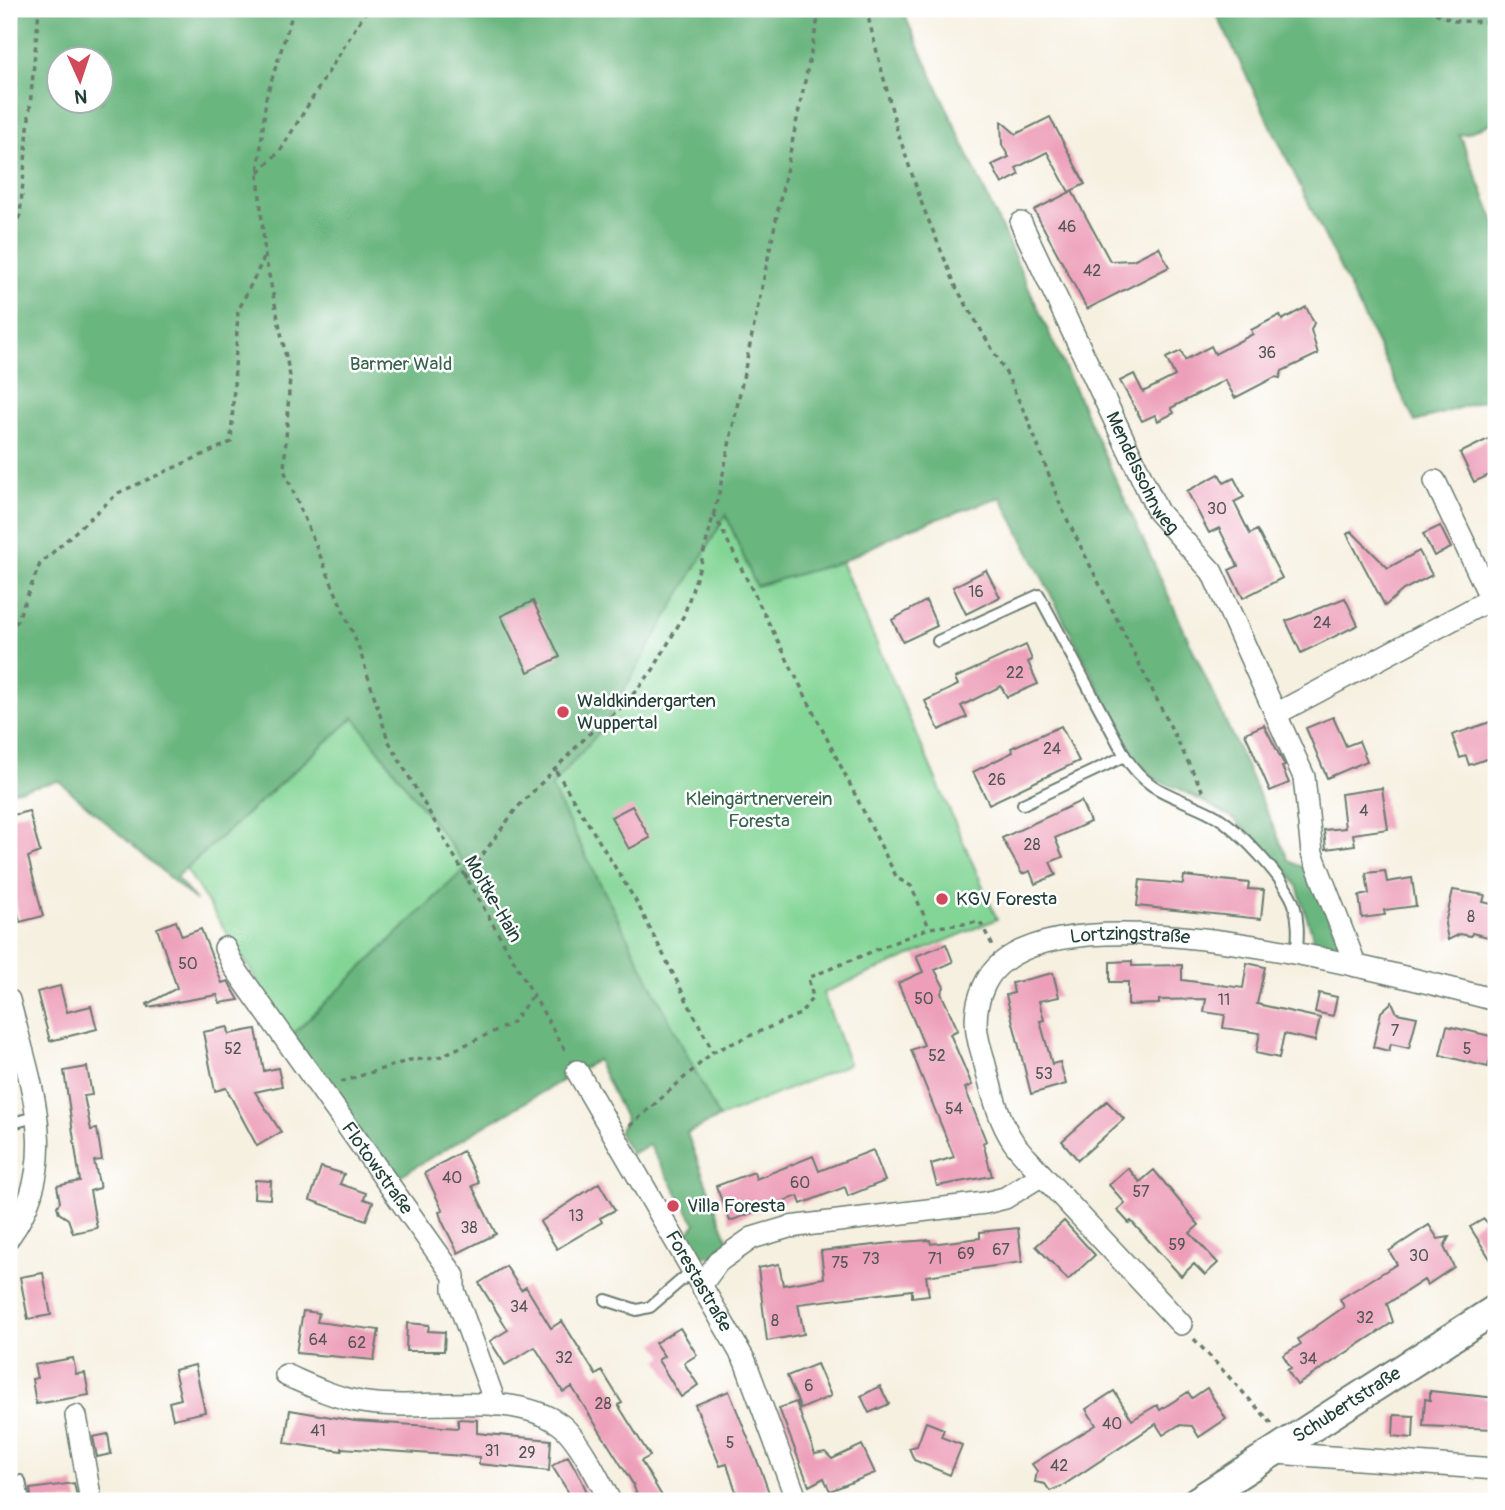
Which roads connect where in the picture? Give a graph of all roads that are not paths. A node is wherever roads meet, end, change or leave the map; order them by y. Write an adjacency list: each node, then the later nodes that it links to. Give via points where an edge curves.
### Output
1 (1021, 223): 4 (street, Mendelssohnweg, via 1158,512 1212,572)
2 (1435, 481): 4 (street, via 1491,599)
3 (938, 641): 5 (lane, via 1038,595)
4 (1276, 714): 9 (street, Mendelssohnweg, via 1304,777 1312,853)
5 (1125, 756): 6 (lane); 8 (lane, via 1137,776 1157,790 1214,814 1263,860 1293,901 1299,924)
6 (1023, 804)
7 (225, 948): 22 (street, Flotowstraße, via 454,1276 454,1290)
8 (1297, 952): 9 (street, Lortzingstraße); 15 (street, Lortzingstraße, via 1192,937 1102,935 1049,942 1002,962 987,979 977,1002 975,1028 1001,1118 1014,1143)
9 (1356, 966): 11 (street, Lortzingstraße)
10 (9, 1000): 13 (street)
11 (1496, 1000)
12 (576, 1071): 17 (street, Forestastraße)
13 (38, 1116): 14 (lane); 16 (street, via 36,1176 26,1208)
14 (9, 1124)
15 (1042, 1175): 17 (street, via 1005,1198 985,1203 789,1227 752,1238); 20 (street, Lortzingstraße)
16 (9, 1237)
17 (698, 1277): 18 (lane, via 650,1307 637,1310); 30 (street, Forestastraße, via 746,1361)
18 (606, 1300)
19 (1496, 1310): 24 (street, Schubertstraße)
20 (1181, 1324)
21 (286, 1375): 22 (street, via 357,1401)
22 (496, 1405): 29 (street, via 529,1410 563,1426)
23 (76, 1416): 28 (street)
24 (1276, 1441): 25 (street); 31 (street, Schubertstraße)
25 (1496, 1469)
26 (20, 1481): 27 (lane)
27 (24, 1501)
28 (91, 1501)
29 (610, 1501)
30 (797, 1501)
31 (1197, 1501)

